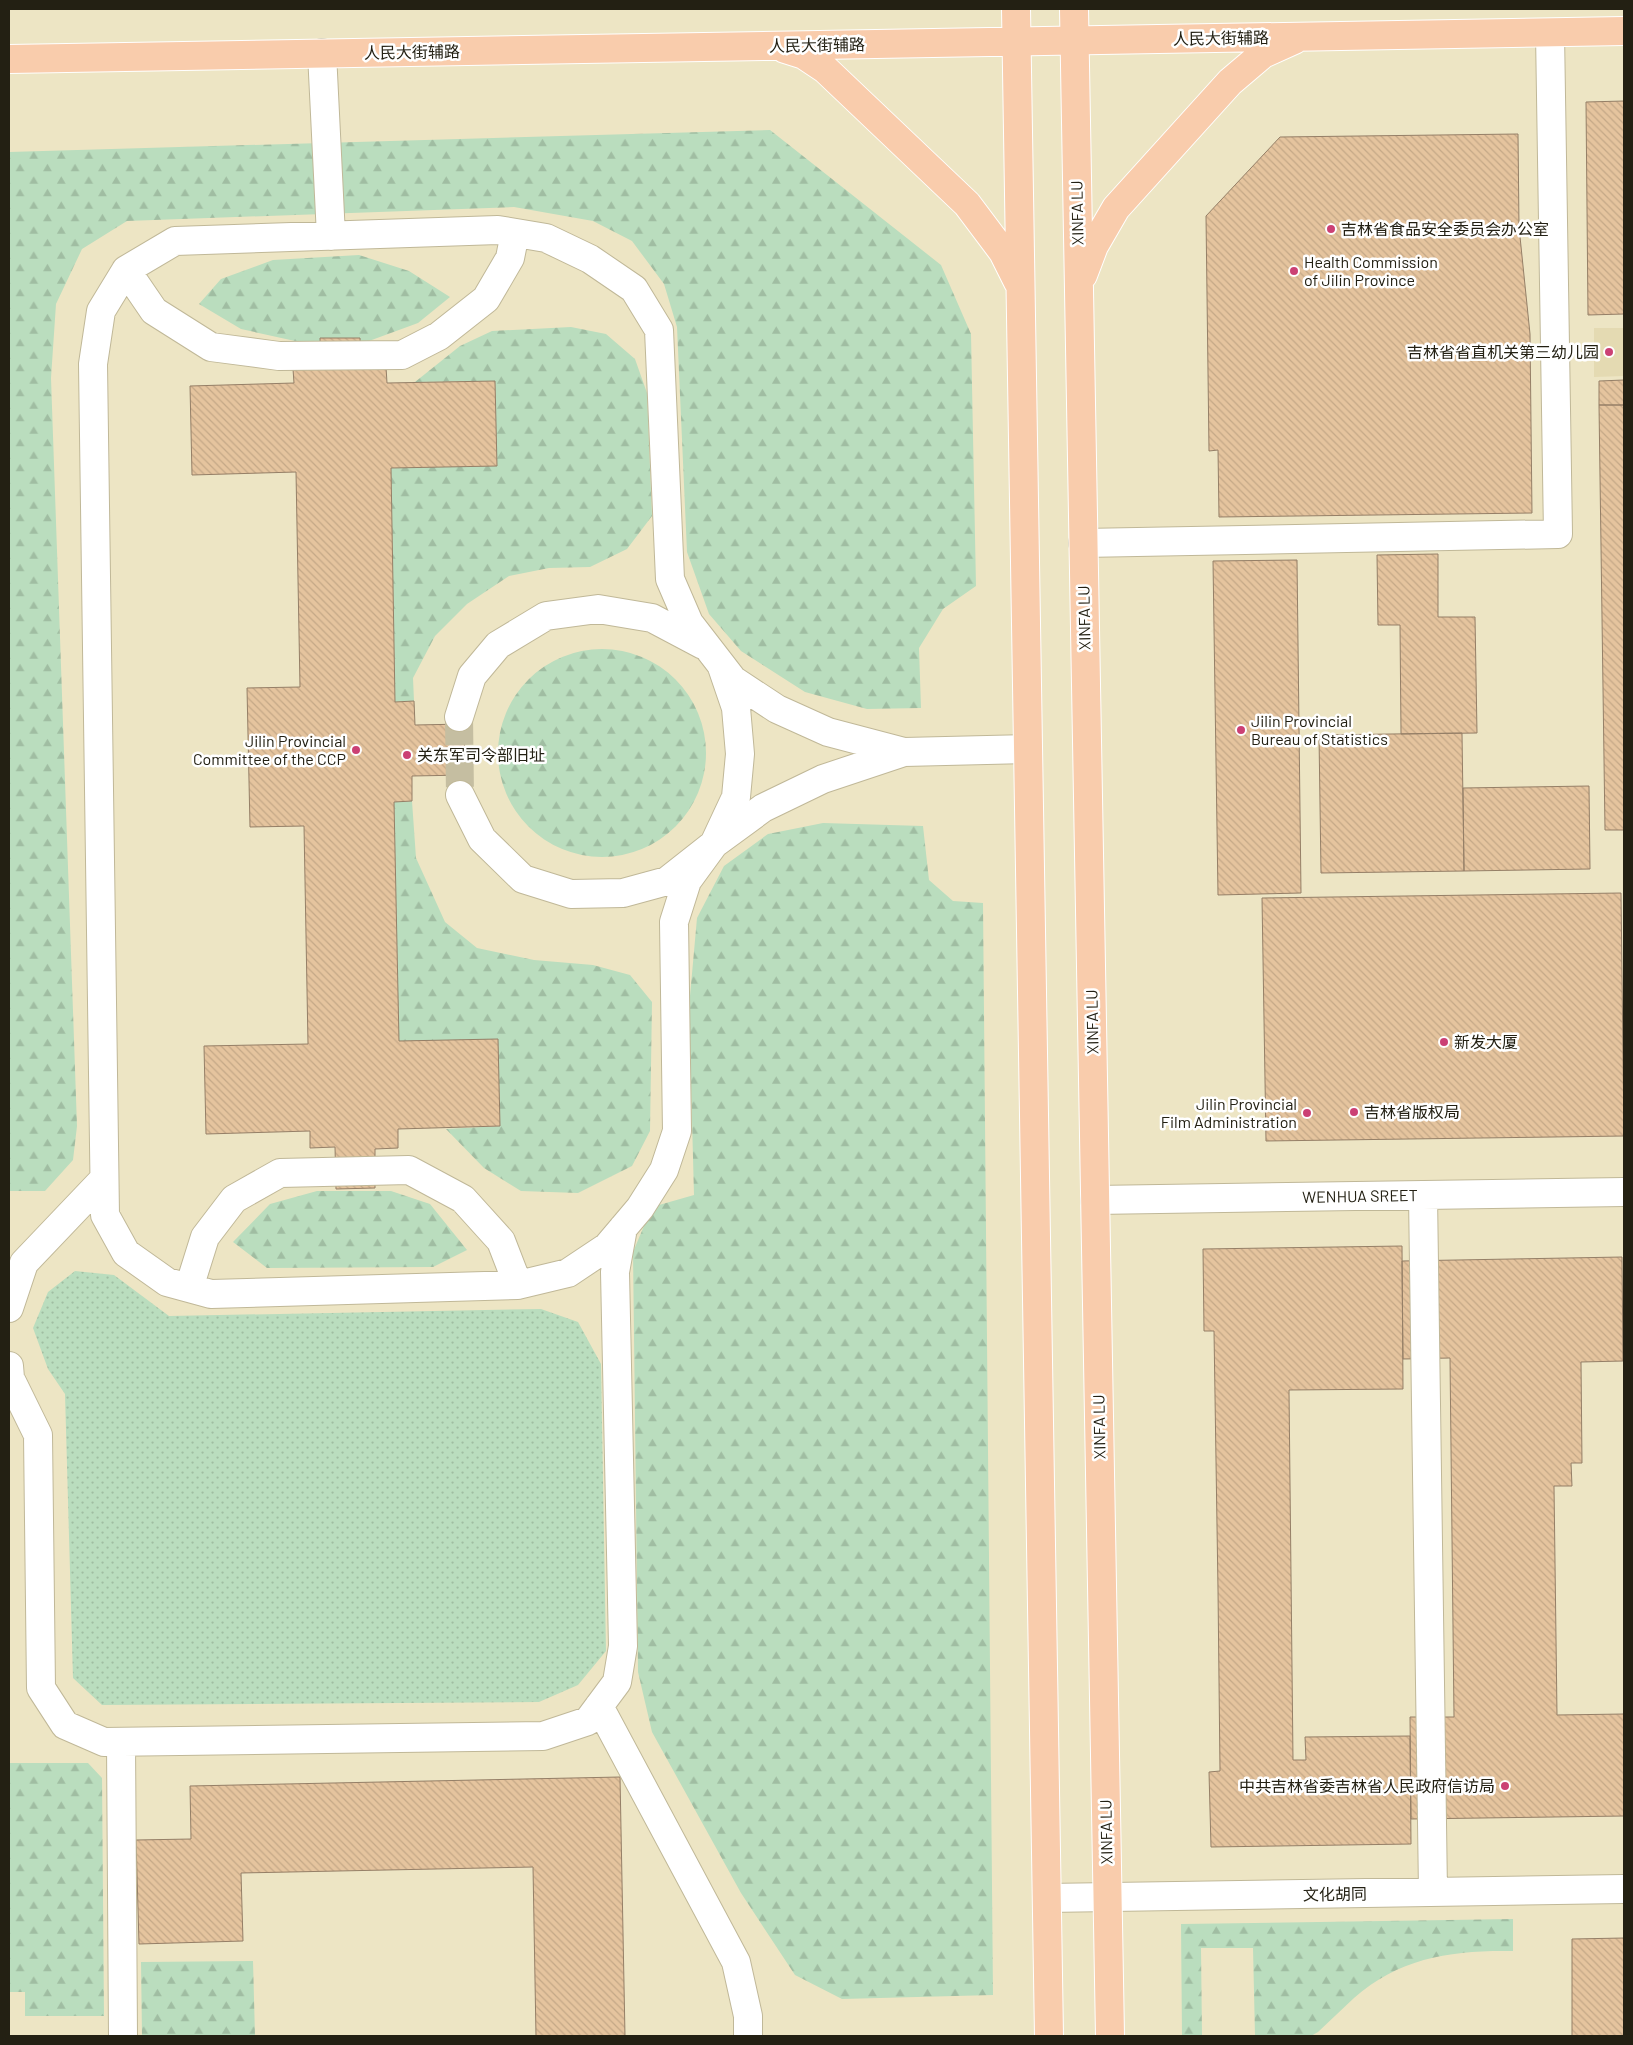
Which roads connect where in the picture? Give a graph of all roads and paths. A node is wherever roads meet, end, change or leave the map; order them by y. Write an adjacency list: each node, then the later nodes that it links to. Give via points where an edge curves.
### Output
1 (1016, 9): 7 (main road)
2 (1074, 9): 6 (main road, XINFA LU)
3 (1624, 32): 4 (main road, 人民大街辅路)
4 (1550, 33): 5 (main road, 人民大街辅路); 16 (street, via 1558,534)
5 (1301, 37): 6 (main road, 人民大街辅路); 15 (main road, via 1263,54 1230,82 1116,208 1094,246)
6 (1074, 41): 7 (main road, 人民大街辅路); 15 (main road, XINFA LU)
7 (1017, 42): 8 (main road, 人民大街辅路); 14 (main road)
8 (774, 46): 9 (main road, 人民大街辅路); 14 (main road, via 804,55 825,69 967,204 1003,252)
9 (322, 54): 10 (main road, 人民大街辅路); 12 (street)
10 (9, 59)
11 (515, 233): 12 (street, via 498,230); 13 (street, via 510,258 486,300 438,336 402,355 279,356 211,346 154,311); 17 (street, via 546,238 590,259 634,289 659,330 670,579 689,623)
12 (331, 236): 13 (street, via 175,241)
13 (126, 270): 23 (street, via 101,310 93,364)
14 (1020, 288): 19 (main road)
15 (1079, 288): 16 (main road, XINFA LU)
16 (1083, 543): 26 (main road, XINFA LU)
17 (715, 656): 18 (street, via 652,618 598,609 546,616 498,645 472,676); 20 (street, via 733,680 777,709 828,732); 22 (street, via 736,708 740,754 736,797)
18 (459, 717)
19 (1028, 749): 20 (street); 37 (main road)
20 (904, 752): 22 (street, via 823,779 763,808)
21 (460, 795): 22 (street, via 482,839 523,879 571,894 623,893 667,881)
22 (714, 844): 27 (street, via 687,881 674,922 677,1131 664,1170)
23 (104, 1180): 29 (street, via 105,1216 126,1253 167,1282); 30 (street, via 24,1263)
24 (1624, 1192): 25 (street, WENHUA SREET)
25 (1422, 1195): 26 (street, WENHUA SREET); 35 (street)
26 (1095, 1200): 36 (main road, XINFA LU)
27 (623, 1228): 28 (street, via 607,1247 568,1273); 32 (street, via 615,1272 623,1646 617,1682)
28 (518, 1285): 29 (street, via 211,1294); 29 (street, via 501,1241 463,1199 409,1170 280,1172 234,1199 205,1237)
29 (189, 1288)
30 (9, 1308)
31 (9, 1366): 33 (street, via 10,1378 38,1435 41,1688 65,1725 104,1742)
32 (599, 1706): 33 (street, via 588,1721 543,1736); 39 (street, via 736,1962 748,2016)
33 (121, 1742): 38 (street)
34 (1624, 1889): 35 (street, 文化胡同)
35 (1433, 1892): 36 (street, 文化胡同)
36 (1107, 1897): 37 (street, 文化胡同); 41 (main road, XINFA LU)
37 (1047, 1898): 40 (main road)
38 (123, 2036)
39 (748, 2036)
40 (1049, 2036)
41 (1110, 2036)

